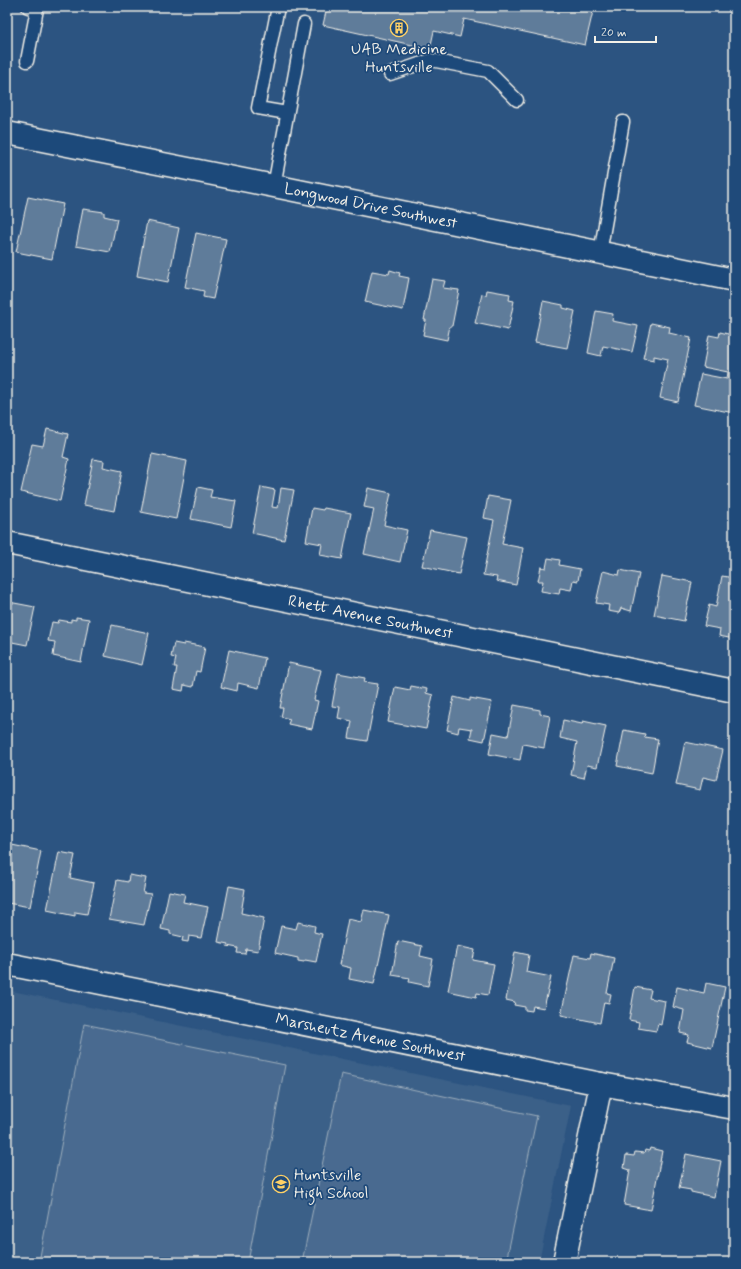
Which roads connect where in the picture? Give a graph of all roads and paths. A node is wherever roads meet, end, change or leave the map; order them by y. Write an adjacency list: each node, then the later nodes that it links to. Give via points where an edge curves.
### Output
1 (28, 7): 4 (lane, via 37,9)
2 (278, 7): 7 (lane, via 258,108)
3 (304, 24): 7 (lane)
4 (27, 61)
5 (390, 74): 6 (lane, via 431,60 488,71)
6 (517, 100)
7 (287, 113): 10 (lane)
8 (623, 122): 11 (lane)
9 (7, 133): 10 (street, Longwood Drive Southwest)
10 (274, 186): 11 (street, Longwood Drive Southwest)
11 (600, 253): 12 (street, Longwood Drive Southwest)
12 (734, 280)
13 (7, 543): 14 (street, Rhett Avenue Southwest)
14 (734, 691)
15 (7, 964): 16 (street, Marsheutz Avenue Southwest)
16 (602, 1084): 17 (street, Marsheutz Avenue Southwest); 18 (street)
17 (734, 1108)
18 (564, 1262)

